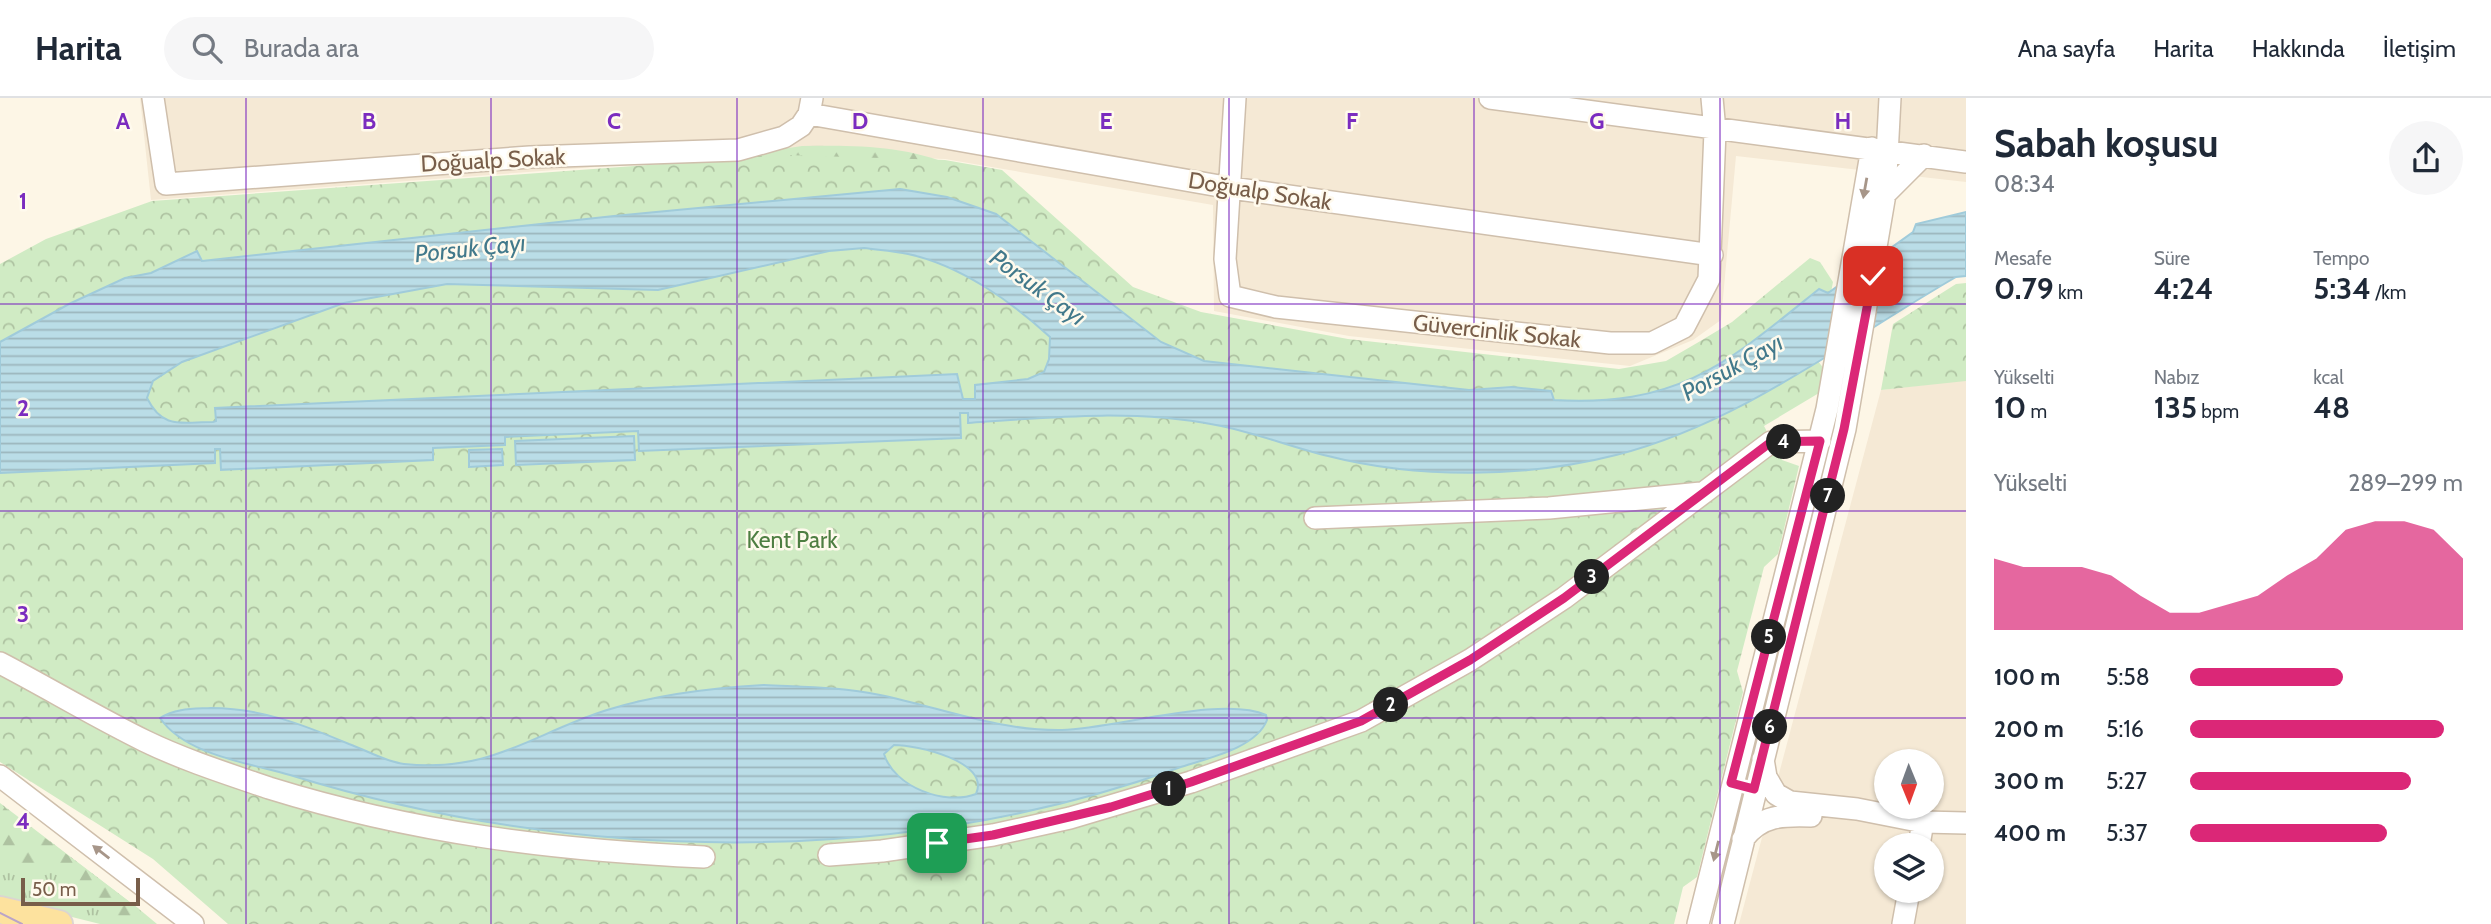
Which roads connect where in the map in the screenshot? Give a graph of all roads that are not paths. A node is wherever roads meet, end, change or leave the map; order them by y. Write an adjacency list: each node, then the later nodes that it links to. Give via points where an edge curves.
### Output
1 (153, 98): 7 (street, Doğualp Sokak, via 166,184 530,157 738,150 784,137 801,126)
2 (1235, 98): 12 (street)
3 (1490, 98): 6 (street)
4 (1712, 98): 8 (street, Güvercinlik Sokak)
5 (1890, 98): 9 (street)
6 (1567, 104): 8 (street)
7 (811, 106): 12 (street, Doğualp Sokak)
8 (1715, 131): 9 (street); 14 (street, Güvercinlik Sokak)
9 (1879, 149): 10 (street); 13 (street); 15 (street, one-way to 15, via 1858,228)
10 (1924, 155): 11 (street); 13 (street)
11 (1966, 162)
12 (1231, 188): 14 (street, Doğualp Sokak); 14 (street, Güvercinlik Sokak, via 1225,259 1230,296 1276,307 1609,343 1652,343 1684,327 1709,279)
13 (1885, 194): 19 (street, via 1844,429)
14 (1712, 255)
15 (1820, 441): 16 (street, via 1771,442); 21 (street)
16 (1703, 493): 17 (street, via 1549,508); 34 (street, via 1564,598 1470,660 1361,721 1191,782 1070,818 981,837)
17 (1315, 518)
18 (0, 663): 35 (street, via 146,742 315,802 487,840 590,852)
19 (1763, 753): 22 (street); 23 (street, via 1766,777)
20 (0, 776): 39 (street, one-way to 20)
21 (1731, 783): 22 (street); 24 (street)
22 (1754, 789): 23 (street); 25 (street)
23 (1776, 794): 26 (street, via 1790,803)
24 (1727, 807): 25 (street); 40 (street, one-way to 40)
25 (1749, 813): 28 (street); 33 (street)
26 (1874, 814)
27 (1874, 816): 28 (street)
28 (1775, 817): 33 (street, via 1761,820)
29 (1901, 819): 30 (street)
30 (1923, 822): 31 (street); 32 (street)
31 (1966, 823)
32 (1921, 833)
33 (1743, 839): 41 (street)
34 (829, 855)
35 (704, 857)
36 (1907, 903): 42 (street)
37 (0, 910): 38 (main road)
38 (59, 924)
39 (193, 924)
40 (1698, 924)
41 (1724, 924)
42 (1903, 924)

